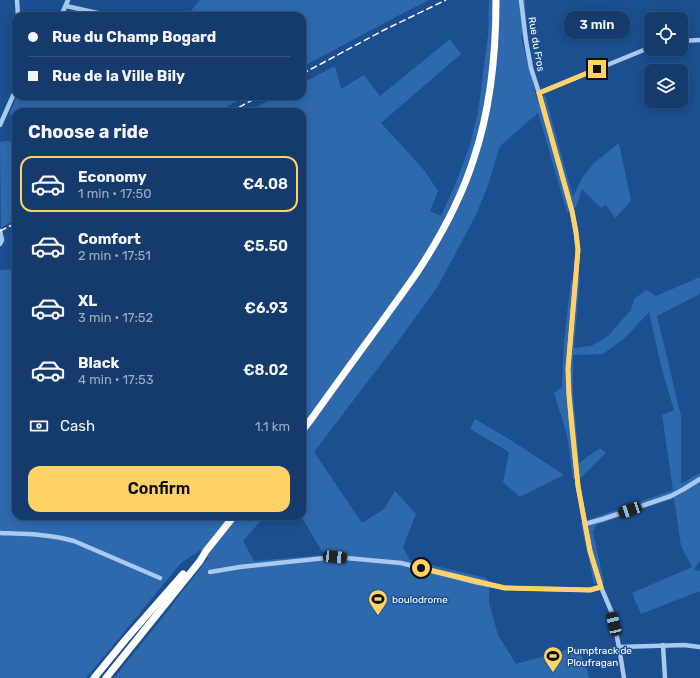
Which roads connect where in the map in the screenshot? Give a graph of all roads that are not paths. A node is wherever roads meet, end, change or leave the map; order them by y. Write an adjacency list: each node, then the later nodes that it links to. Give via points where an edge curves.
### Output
1 (17, 0): 6 (street)
2 (68, 0): 5 (street)
3 (496, 0): 17 (highway, via 494,67 487,111 474,158 459,196 442,232 416,274)
4 (521, 0): 12 (street, Rue du Fros, via 531,68)
5 (66, 6): 7 (street); 8 (street)
6 (18, 12)
7 (63, 12)
8 (93, 12)
9 (700, 40): 10 (street)
10 (688, 41)
11 (644, 50): 12 (street)
12 (539, 93): 20 (street, Rue du Fros, via 572,211 578,250 568,369 578,486)
13 (12, 98): 14 (street)
14 (0, 125)
15 (0, 231): 16 (street)
16 (1, 242)
17 (306, 426)
18 (700, 478): 20 (street, via 671,496)
19 (231, 520): 22 (highway)
20 (585, 524): 25 (street, Rue du Fros)
21 (0, 532): 24 (street, via 68,539)
22 (206, 551): 29 (highway); 30 (highway)
23 (210, 572): 25 (street, via 335,557 401,563 505,588 590,590)
24 (160, 578)
25 (601, 587): 27 (street, Rue du Fros, via 612,613)
26 (663, 645): 27 (street); 28 (street); 32 (street)
27 (619, 647): 31 (street, Rue du Fros)
28 (700, 647)
29 (94, 678)
30 (107, 678)
31 (624, 678)
32 (665, 678)

